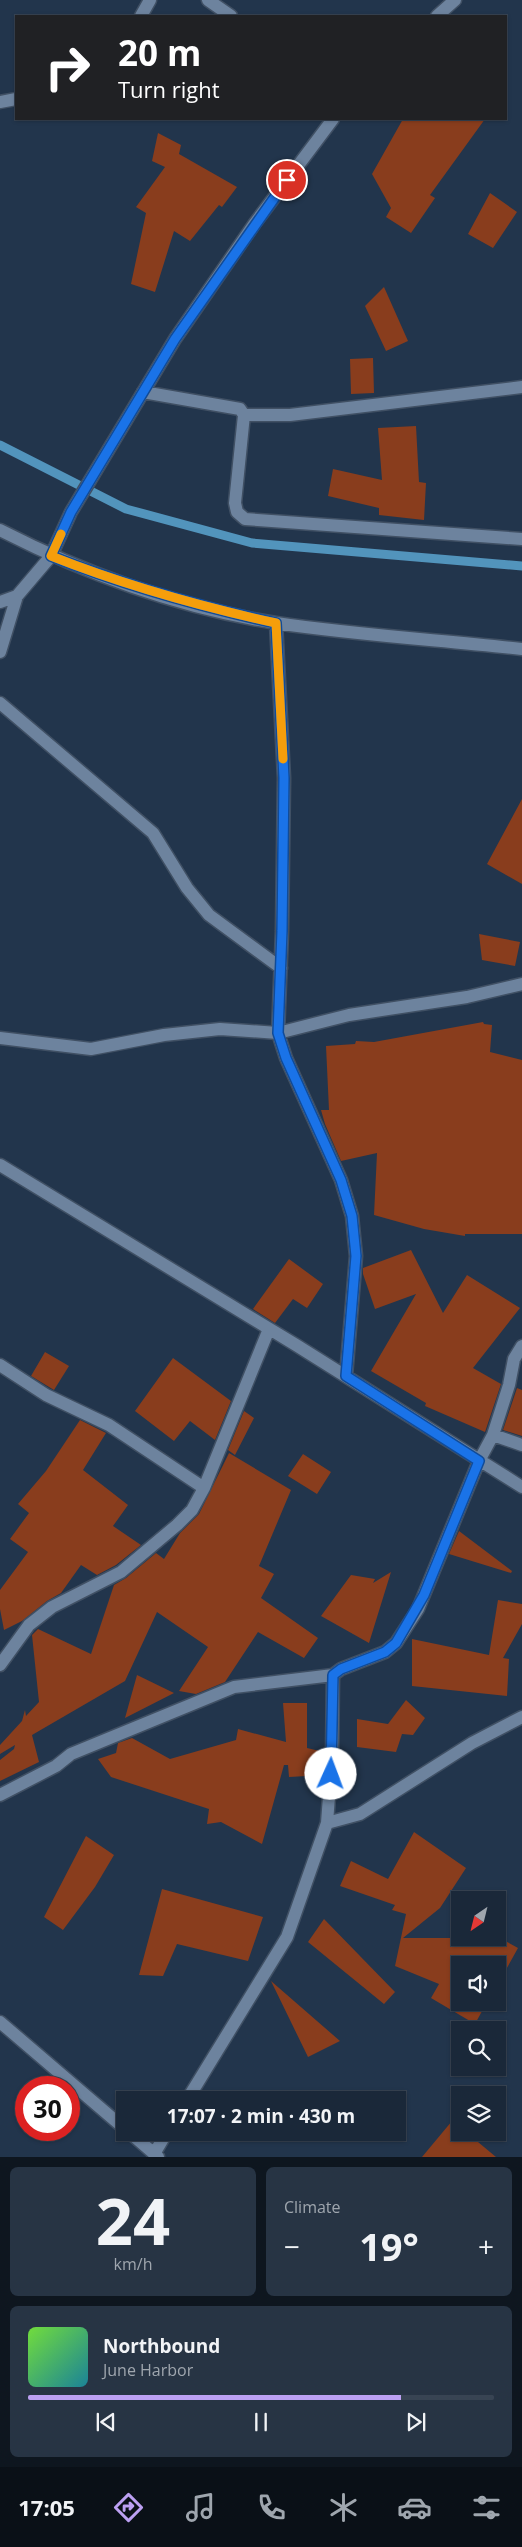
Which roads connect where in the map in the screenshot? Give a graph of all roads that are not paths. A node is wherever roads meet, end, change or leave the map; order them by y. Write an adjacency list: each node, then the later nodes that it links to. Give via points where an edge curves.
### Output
1 (150, 0): 4 (street)
2 (208, 0): 5 (street)
3 (455, 0): 6 (street)
4 (142, 15)
5 (230, 15)
6 (438, 15)
7 (15, 99): 8 (street)
8 (0, 102)
9 (332, 120): 11 (street, via 255,223 175,339)
10 (522, 388): 12 (street, via 290,415)
11 (143, 392): 12 (street, via 240,409); 15 (street, via 71,512)
12 (244, 415): 14 (street, via 235,503 236,512 244,519)
13 (0, 530): 15 (street)
14 (522, 539)
15 (51, 556): 16 (street); 18 (street, via 127,585 206,608)
16 (17, 596): 17 (street); 20 (street)
17 (0, 602)
18 (276, 623): 19 (street); 22 (street, via 284,778)
19 (522, 649)
20 (0, 652)
21 (0, 703): 22 (street, via 153,833 186,888 209,915)
22 (281, 968): 24 (street)
23 (522, 984): 24 (street, via 466,997 349,1015)
24 (278, 1033): 25 (street, via 220,1030 164,1035 91,1049); 30 (street, via 293,1075 341,1180 352,1216 356,1256)
25 (0, 1038)
26 (0, 1165): 27 (street)
27 (269, 1329): 30 (street); 35 (street)
28 (522, 1346): 31 (street, via 514,1359)
29 (0, 1365): 35 (street, via 46,1395 109,1425)
30 (346, 1376): 33 (street)
31 (493, 1434): 32 (street); 33 (street)
32 (522, 1444)
33 (479, 1461): 34 (street); 37 (street, via 424,1595 396,1643 385,1652)
34 (522, 1487)
35 (204, 1488): 36 (street, via 192,1510 121,1572 52,1607 29,1625)
36 (0, 1666)
37 (333, 1675): 39 (street, via 234,1686 71,1754 56,1766); 40 (street)
38 (522, 1717): 40 (street, via 472,1743 360,1814)
39 (0, 1795)
40 (327, 1823): 42 (street, via 287,1937)
41 (0, 2022): 43 (street)
42 (193, 2091)
43 (116, 2121)
44 (140, 2141): 46 (street)
45 (163, 2141): 46 (street)
46 (156, 2155)

